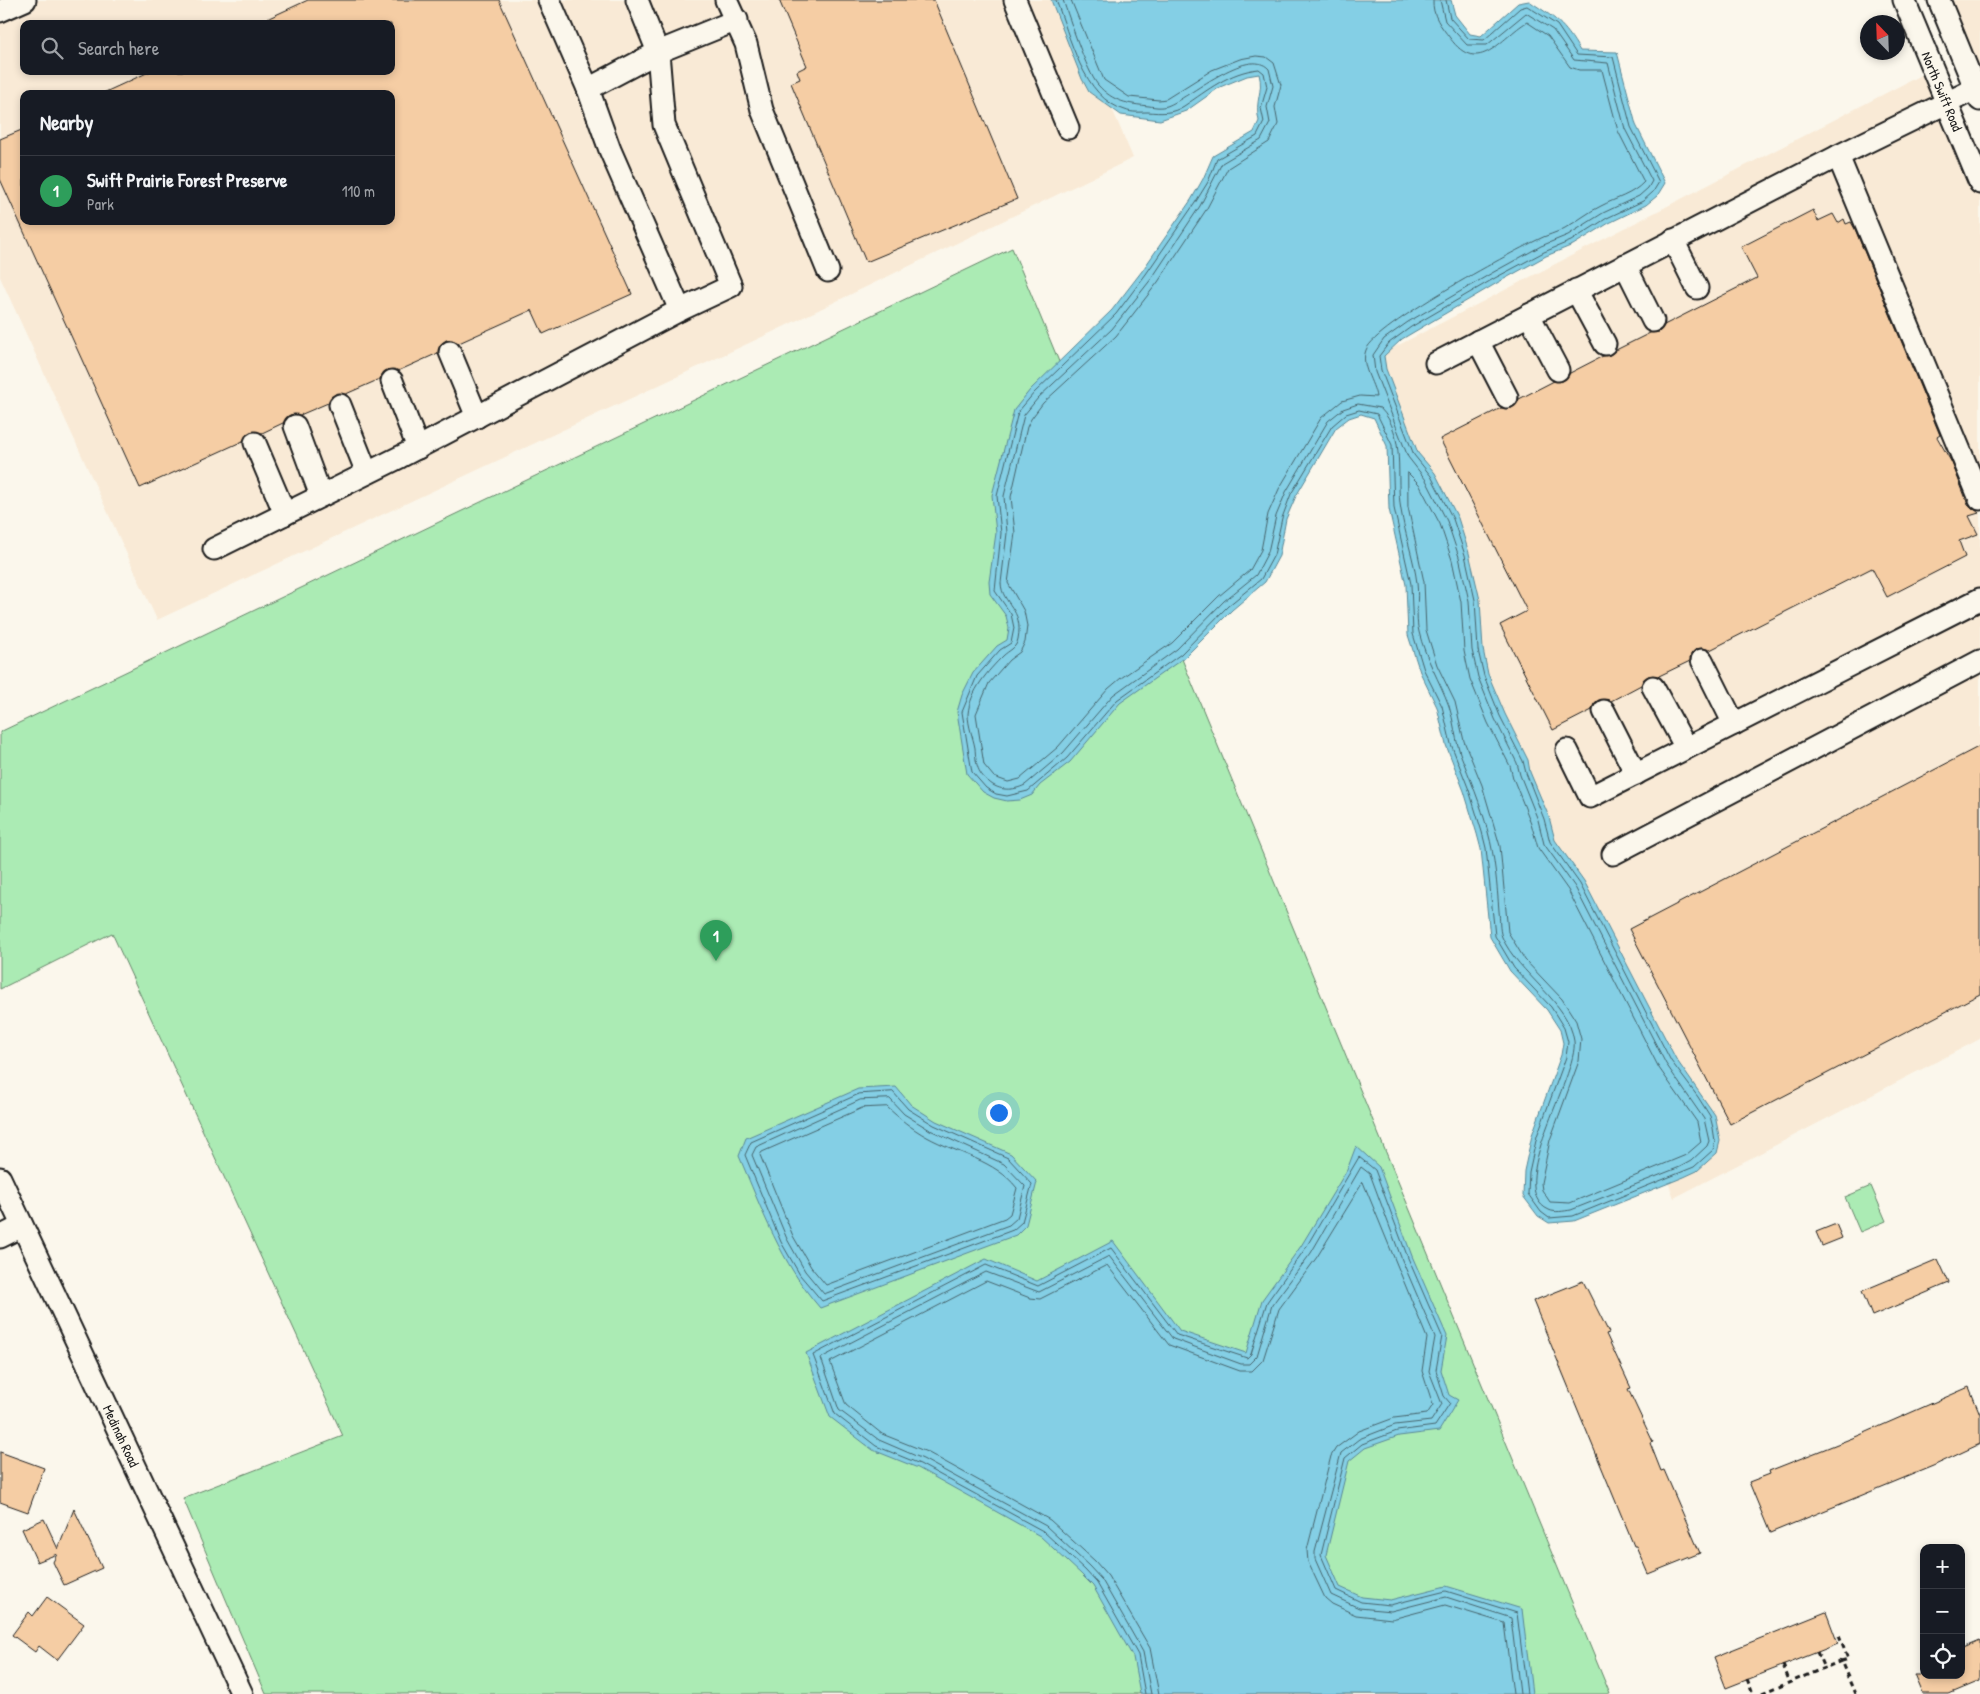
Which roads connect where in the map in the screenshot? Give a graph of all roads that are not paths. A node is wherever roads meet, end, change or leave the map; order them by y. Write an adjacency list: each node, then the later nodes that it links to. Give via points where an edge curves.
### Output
1 (25, 0): 8 (street)
2 (550, 0): 11 (street)
3 (637, 0): 10 (street)
4 (726, 0): 9 (street)
5 (1015, 0): 14 (street)
6 (1904, 0): 13 (street, North Swift Road)
7 (1939, 0): 12 (street)
8 (0, 12)
9 (737, 20): 10 (street); 19 (street, via 762,110)
10 (658, 52): 11 (street); 22 (street, via 664,125 731,286)
11 (588, 89): 22 (street, via 610,150)
12 (1978, 94): 13 (street)
13 (1946, 102): 15 (street); 16 (street, North Swift Road)
14 (1068, 128)
15 (1838, 156): 17 (street); 39 (street)
16 (1980, 183)
17 (1673, 240): 18 (street); 20 (street)
18 (1625, 265): 21 (street); 24 (street)
19 (828, 271)
20 (1697, 288)
21 (1576, 290): 23 (street); 26 (street)
22 (680, 310): 33 (street)
23 (1529, 315): 25 (street); 29 (street)
24 (1653, 321)
25 (1478, 341): 28 (street); 31 (street)
26 (1605, 344)
27 (450, 352): 33 (street)
28 (1436, 363)
29 (1558, 370)
30 (392, 381): 36 (street)
31 (1507, 397)
32 (340, 405): 37 (street)
33 (477, 416): 36 (street)
34 (294, 426): 38 (street)
35 (255, 443): 40 (street)
36 (418, 448): 37 (street)
37 (367, 473): 38 (street)
38 (321, 496): 40 (street)
39 (1980, 499)
40 (285, 514): 41 (street)
41 (214, 549)
42 (1980, 599): 47 (street)
43 (1702, 660): 47 (street)
44 (1980, 661): 51 (street)
45 (1653, 687): 48 (street)
46 (1604, 711): 50 (street)
47 (1734, 724): 48 (street)
48 (1686, 748): 50 (street)
49 (1567, 750): 50 (street, via 1590,797)
50 (1636, 774)
51 (1613, 854)
52 (0, 1178): 53 (street, Medinah Road)
53 (22, 1226): 54 (street); 55 (street, Medinah Road)
54 (0, 1237)
55 (242, 1694)

